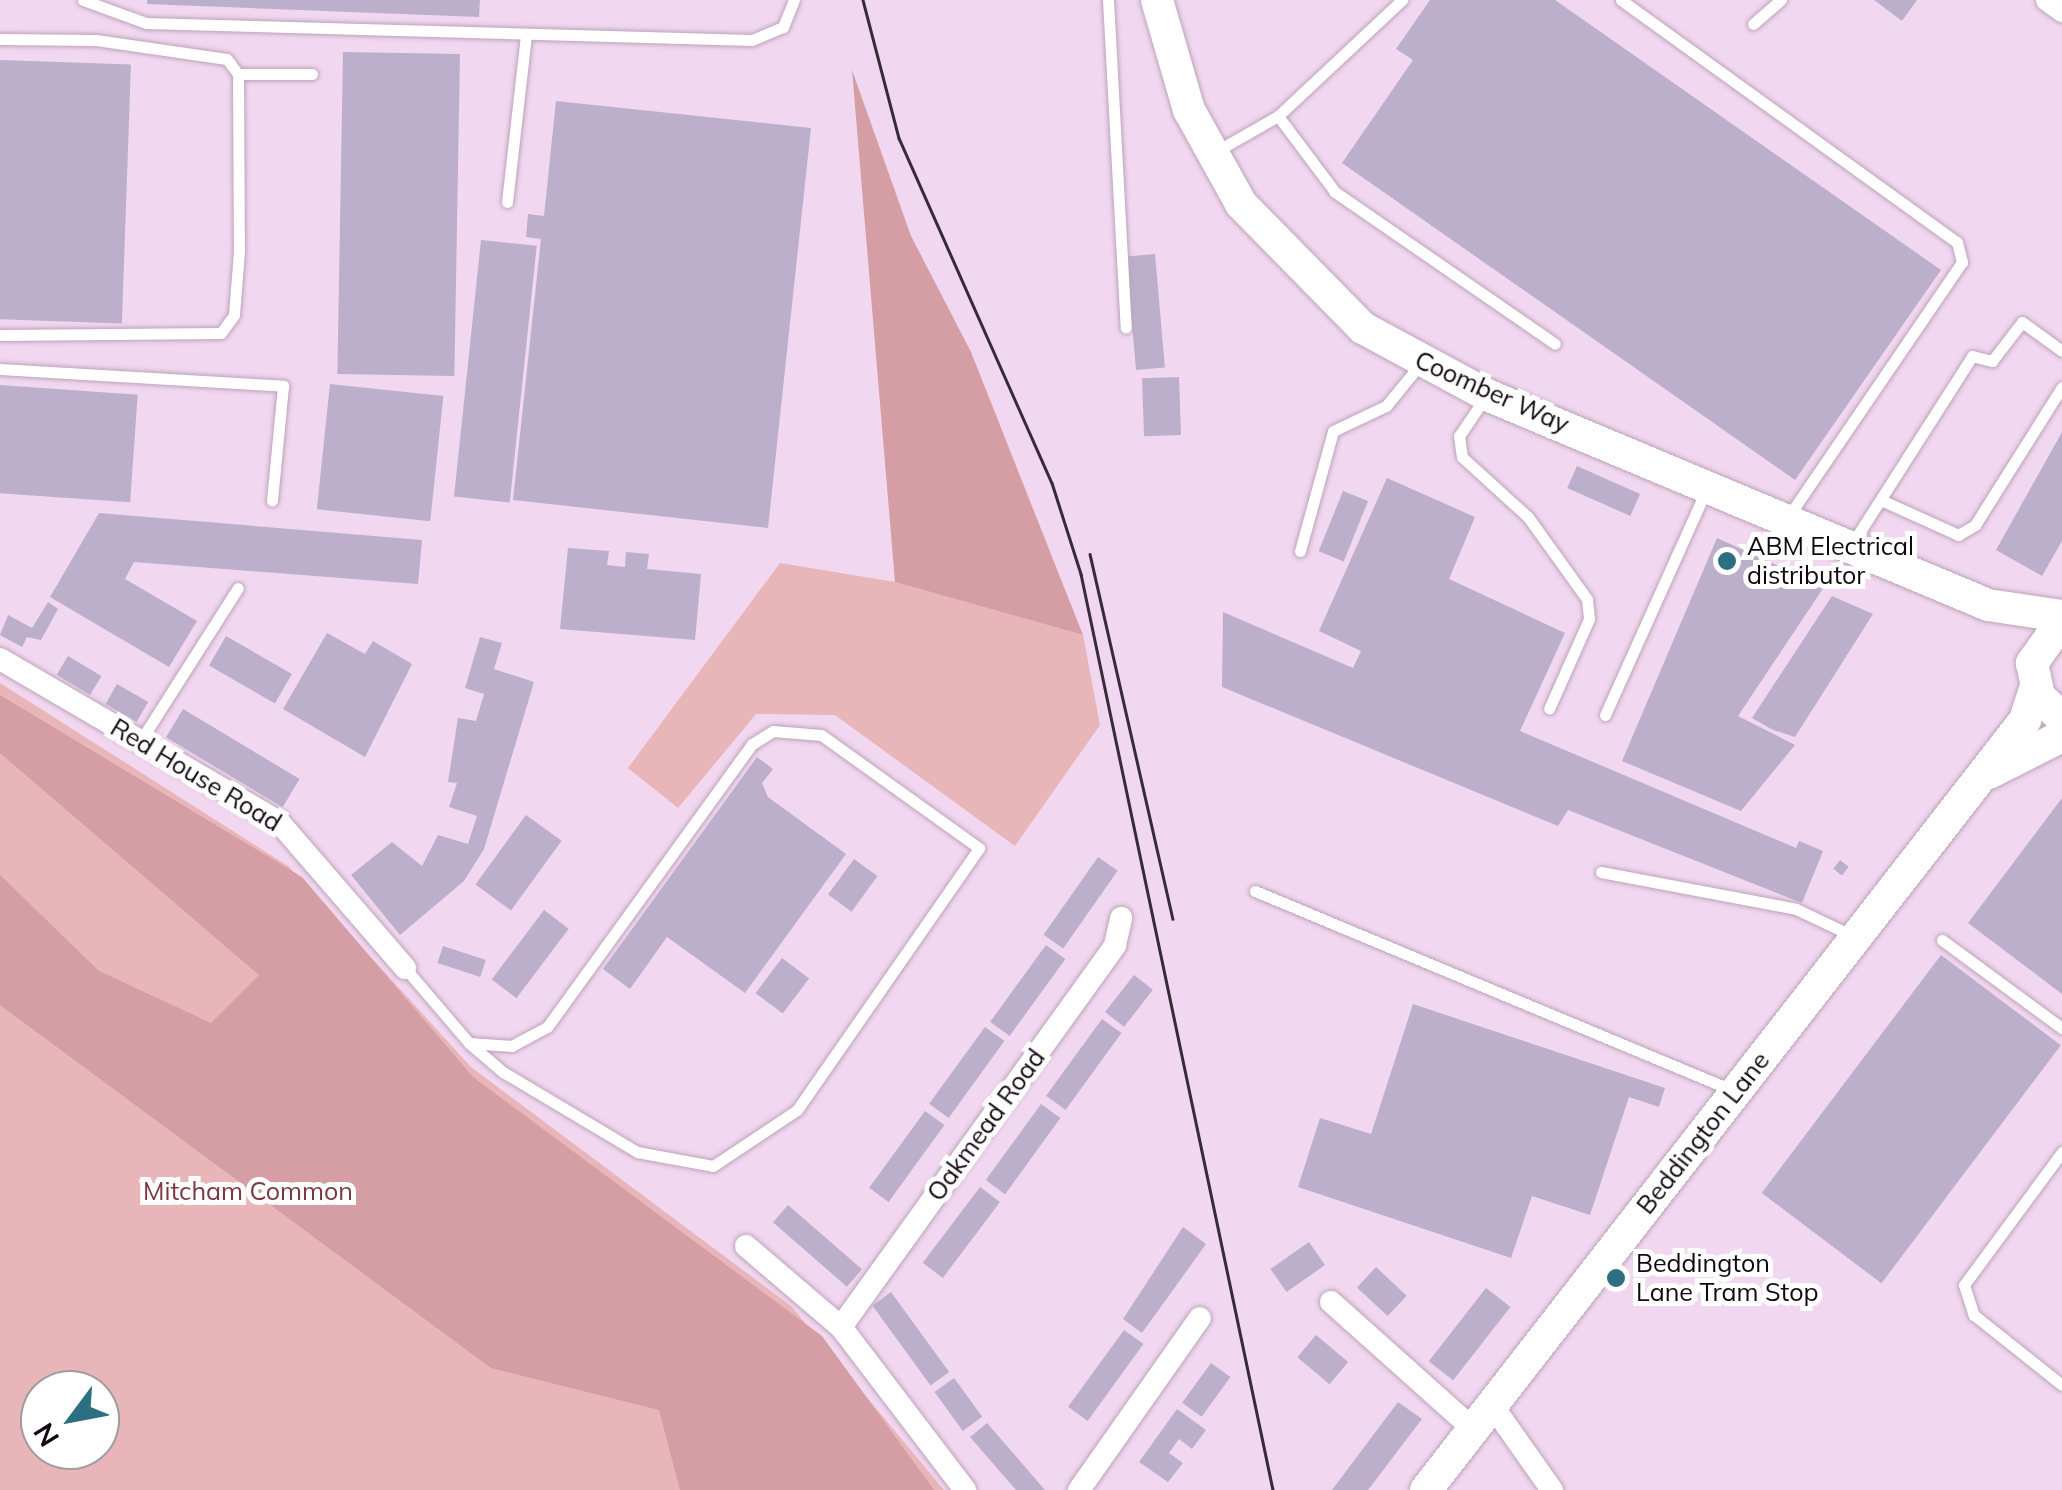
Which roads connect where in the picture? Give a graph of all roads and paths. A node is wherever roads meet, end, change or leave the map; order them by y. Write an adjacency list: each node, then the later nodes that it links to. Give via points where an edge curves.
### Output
1 (84, 0): 9 (lane)
2 (794, 0): 12 (lane, via 770,39)
3 (1108, 0): 19 (lane)
4 (1157, 0): 17 (street, Coomber Way)
5 (1402, 0): 16 (lane)
6 (1621, 0): 30 (lane, via 1957,242 1962,262)
7 (1781, 0): 11 (lane)
8 (2047, 0): 10 (street)
9 (108, 3): 12 (lane, via 146,22)
10 (2062, 11)
11 (1753, 24)
12 (526, 36): 18 (lane)
13 (0, 39): 14 (lane, via 220,56)
14 (238, 74): 15 (lane); 20 (lane, via 240,251 230,327)
15 (312, 74)
16 (1278, 116): 17 (lane); 21 (lane, via 1335,192)
17 (1211, 154): 23 (street, Coomber Way, via 1314,286)
18 (507, 202)
19 (1126, 328)
20 (0, 335)
21 (1555, 344)
22 (2062, 351): 29 (lane, via 2022,322 1992,361 1972,356)
23 (1422, 362): 26 (street, Coomber Way); 32 (lane, via 1386,406 1333,431)
24 (0, 369): 28 (lane, via 284,386)
25 (2062, 387): 29 (lane, via 1975,525 1958,535)
26 (1487, 395): 27 (street, Coomber Way); 38 (lane, via 1459,436 1462,457 1528,517 1587,600 1590,619)
27 (1709, 483): 30 (street, Coomber Way); 39 (lane)
28 (272, 500)
29 (1882, 500): 31 (lane)
30 (1788, 517): 31 (street, Coomber Way)
31 (1852, 544): 34 (street, Coomber Way)
32 (1300, 551)
33 (238, 588): 42 (lane)
34 (1988, 605): 35 (street, Coomber Way); 37 (street, Coomber Way)
35 (2062, 618): 37 (street, Beddington Lane)
36 (0, 658): 42 (street, Red House Road)
37 (2034, 675): 40 (street); 43 (street, Beddington Lane, via 2025,720)
38 (1550, 709)
39 (1605, 714)
40 (2062, 718)
41 (2062, 736): 43 (street, Beddington Lane)
42 (141, 740): 49 (street, Red House Road, via 279,822)
43 (1980, 777): 47 (street, Beddington Lane)
44 (1601, 872): 47 (lane, via 1796,909)
45 (1255, 892): 52 (lane)
46 (1121, 918): 57 (street, Oakmead Road, via 1115,945)
47 (1853, 936): 52 (street, Beddington Lane)
48 (1942, 940): 50 (lane)
49 (405, 968): 51 (lane)
50 (2062, 1028)
51 (469, 1043): 51 (lane, via 512,1046 547,1026 762,735 798,728 821,735 979,848 797,1110 725,1162 687,1166 637,1152)
52 (1736, 1092): 59 (street, Beddington Lane)
53 (2062, 1152): 58 (lane, via 1964,1285 1974,1315)
54 (746, 1246): 57 (street)
55 (1332, 1302): 59 (street)
56 (1200, 1318): 61 (street)
57 (841, 1327): 60 (street)
58 (2062, 1385)
59 (1482, 1417): 62 (street, Beddington Lane); 63 (street)
60 (965, 1490)
61 (1078, 1490)
62 (1426, 1490)
63 (1552, 1490)

